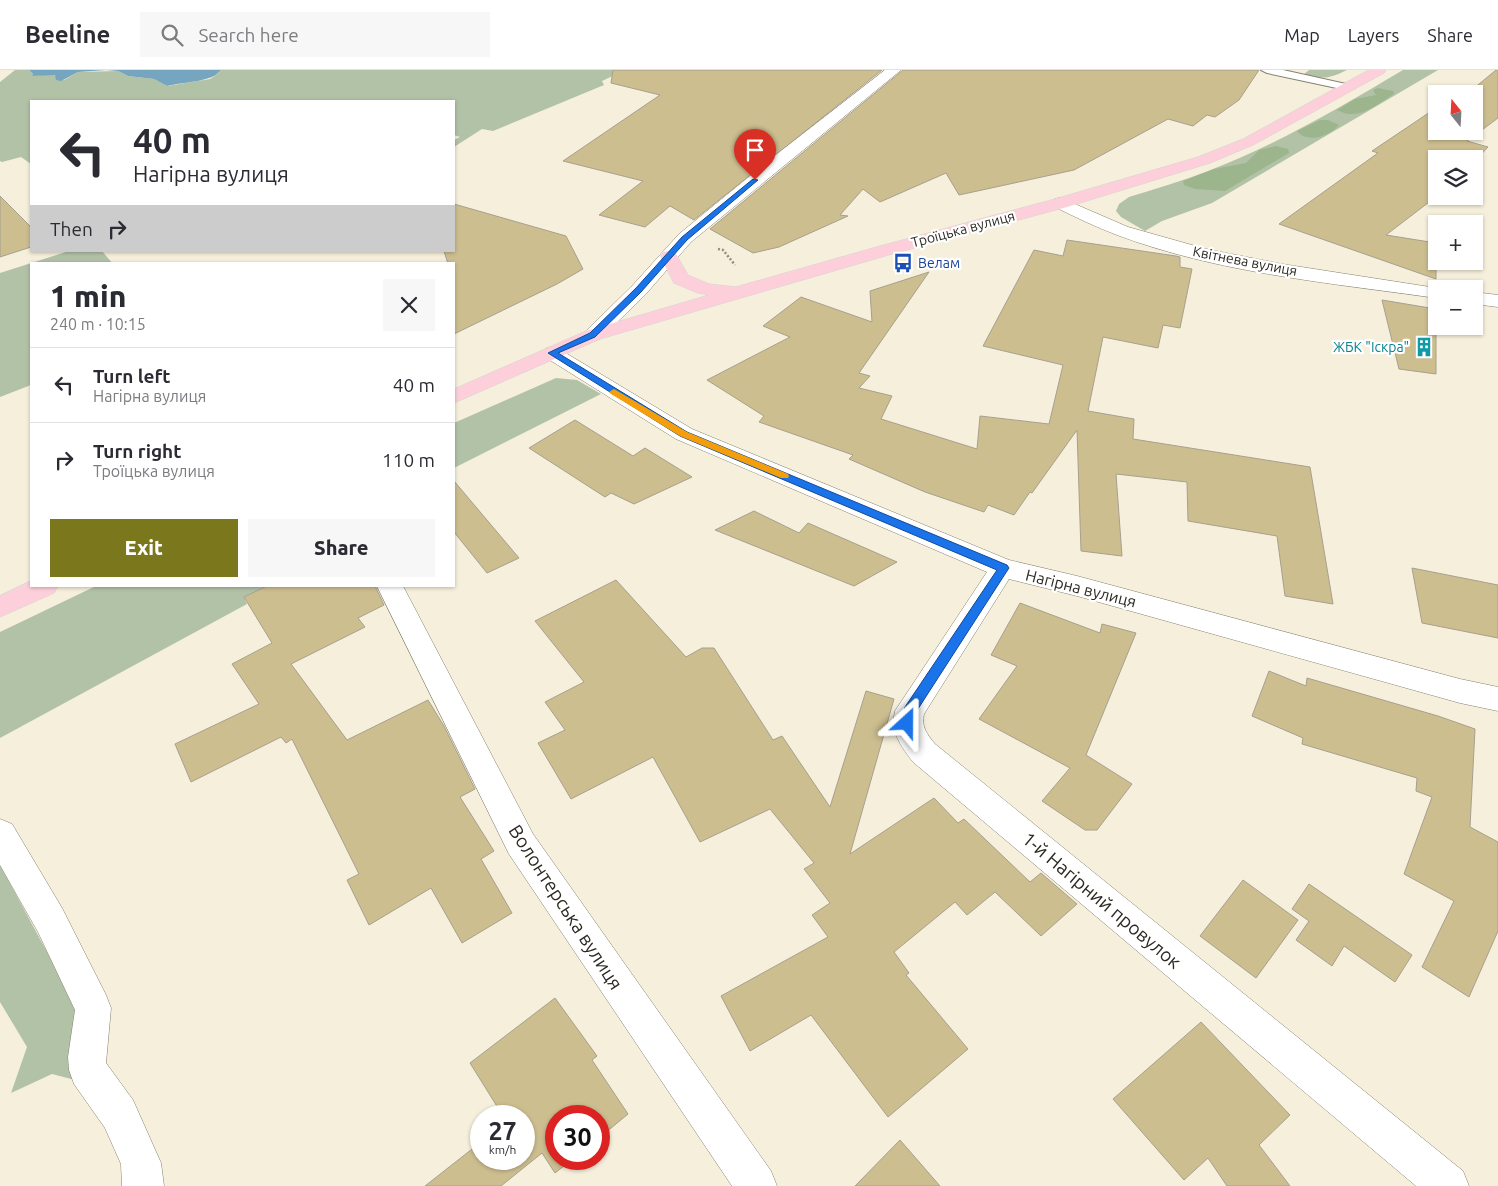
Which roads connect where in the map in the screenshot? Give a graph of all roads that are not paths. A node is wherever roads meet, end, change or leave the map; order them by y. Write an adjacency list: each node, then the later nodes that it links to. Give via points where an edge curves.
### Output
1 (894, 70): 6 (street, via 684,238)
2 (1267, 70): 4 (lane)
3 (1378, 70): 4 (main road, Троїцька вулиця)
4 (1346, 87): 5 (main road, Троїцька вулиця, via 1248,142 1204,160)
5 (1061, 203): 7 (street, Квітнева вулиця, via 1128,233 1220,258); 8 (main road, Троїцька вулиця)
6 (669, 256): 8 (main road, via 681,279 705,289); 11 (street)
7 (1428, 291)
8 (738, 293): 11 (main road, Троїцька вулиця)
9 (1483, 299): 10 (street)
10 (1498, 301)
11 (592, 335): 12 (main road, Троїцька вулиця)
12 (552, 353): 13 (main road, Троїцька вулиця); 14 (street, Нагірна вулиця, via 684,434)
13 (455, 397)
14 (1003, 568): 18 (street, Нагірна вулиця); 22 (street, 1-й Нагірний провулок, via 910,711 907,723 911,736 924,753)
15 (43, 587): 17 (main road)
16 (391, 587): 21 (street, Волонтерська вулиця, via 521,844)
17 (0, 607)
18 (1498, 699)
19 (0, 834): 20 (street, via 50,920 92,1008 94,1023 86,1063 88,1070 119,1114 141,1163)
20 (143, 1186)
21 (756, 1186)
22 (1448, 1186)

